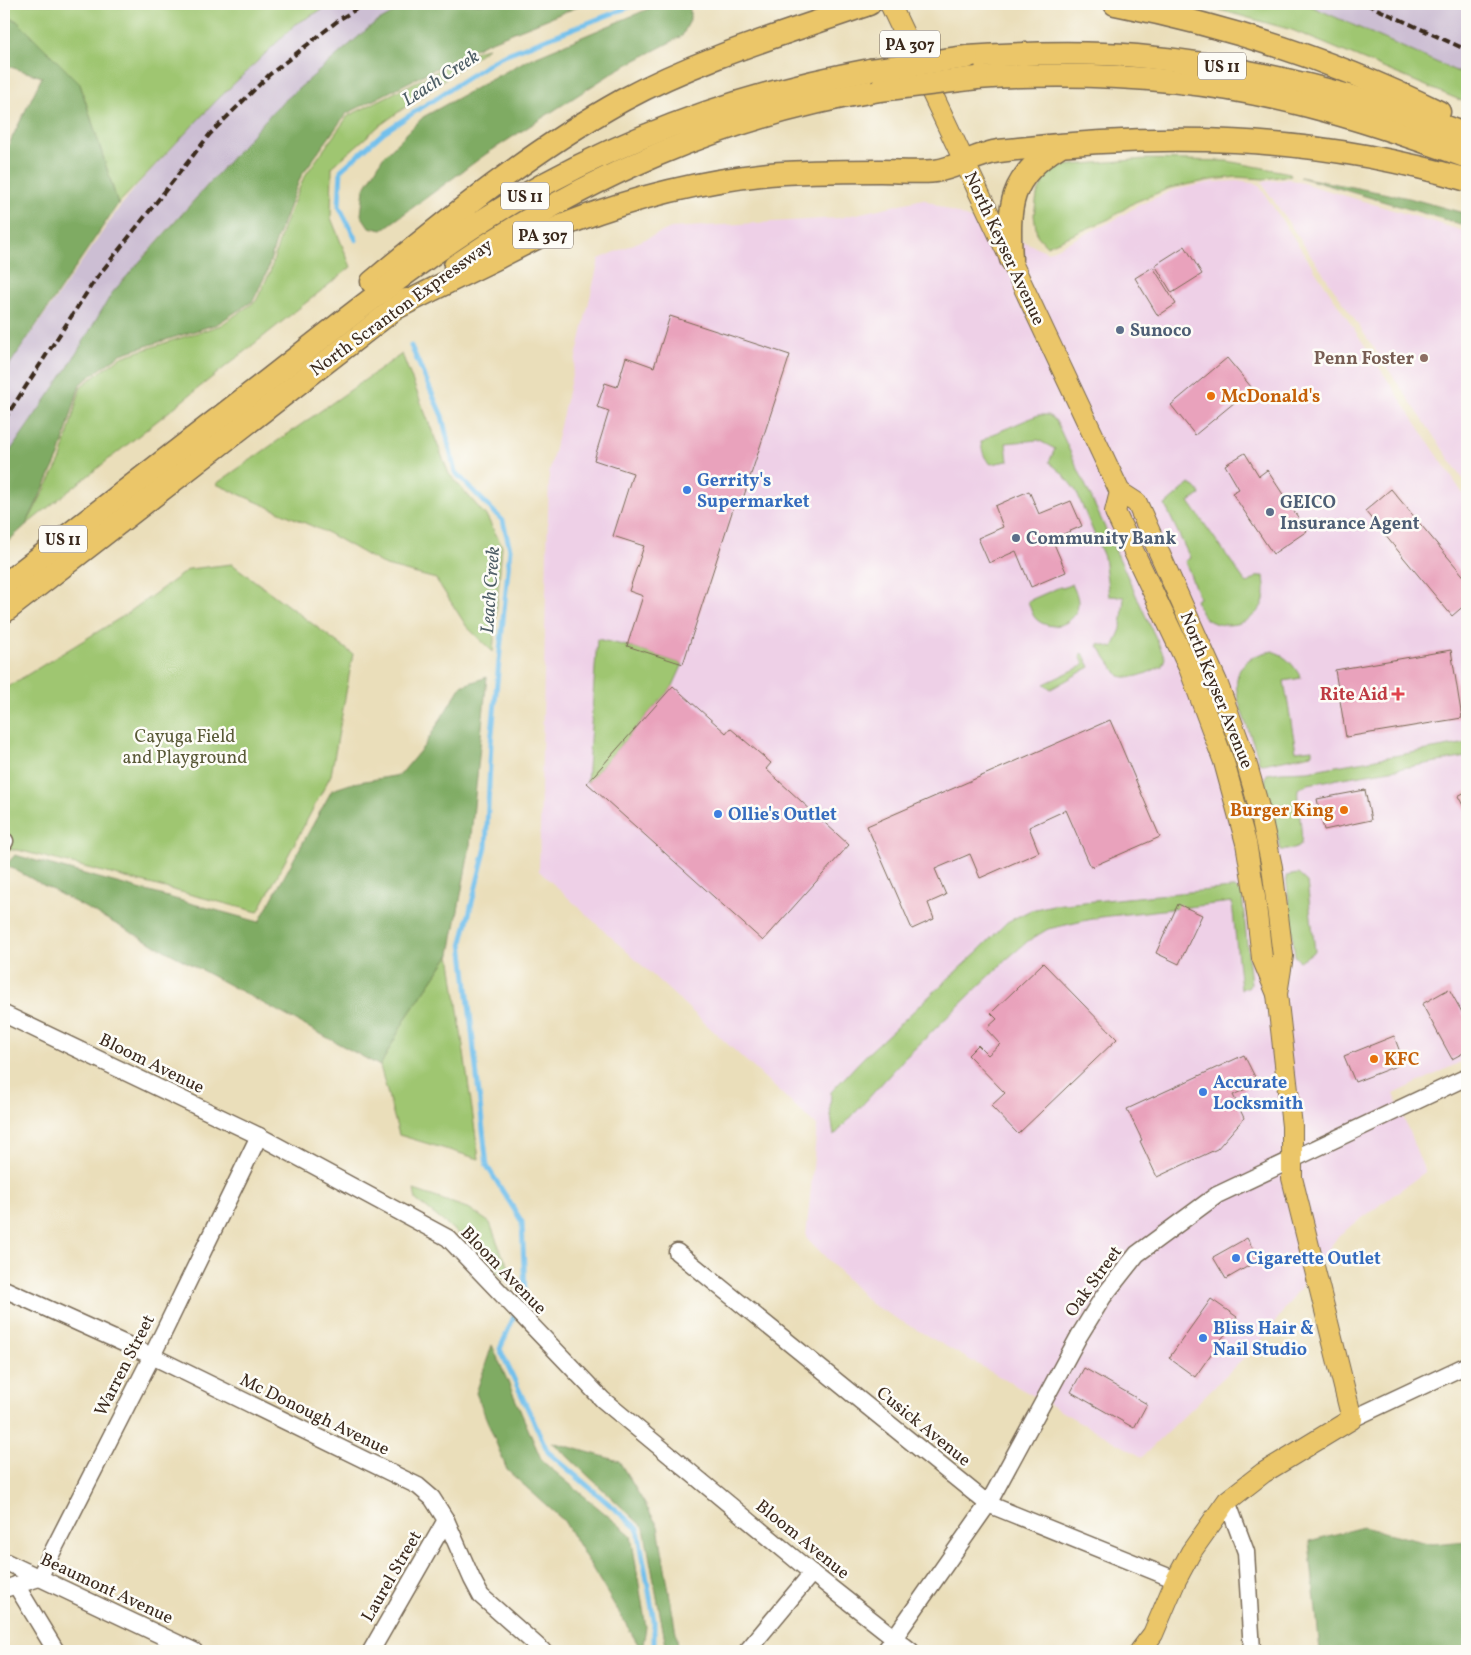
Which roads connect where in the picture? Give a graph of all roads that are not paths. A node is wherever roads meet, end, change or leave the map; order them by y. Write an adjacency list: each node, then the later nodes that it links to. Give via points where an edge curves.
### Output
1 (834, 4): 5 (highway)
2 (869, 4): 5 (highway)
3 (890, 4): 10 (main road, North Keyser Avenue / PA 307)
4 (1115, 4): 6 (highway, via 1196,22 1280,46 1365,77)
5 (817, 22): 14 (highway, via 658,83 552,144 400,259)
6 (1467, 125)
7 (1467, 134): 14 (highway, North Scranton Expressway / US 11, bridge, via 1353,96 1269,75 1136,56 1049,53 968,57 870,70 797,85 718,108 636,139 556,178 425,260)
8 (1060, 146): 10 (highway, via 995,152); 11 (highway, via 1139,139 1272,143 1347,153); 12 (highway, via 1027,171 1013,200)
9 (1467, 157): 13 (highway, North Scranton Expressway / US 11, bridge, via 1348,116 1290,101 1220,87 1135,77 1050,74 977,78 880,90 841,96 763,116 644,159 527,218)
10 (965, 162): 12 (main road, North Keyser Avenue); 13 (highway, PA 307, via 933,171 770,174 666,193 572,222)
11 (1467, 180)
12 (1011, 260): 20 (main road, North Keyser Avenue, via 1120,492 1137,503 1217,682 1244,755 1260,810 1276,895 1283,956 1277,994 1292,1126)
13 (394, 309): 16 (highway, North Scranton Expressway / US 11)
14 (226, 412): 15 (highway, North Scranton Expressway / US 11)
15 (4, 585)
16 (4, 612)
17 (4, 1014): 19 (street, Bloom Avenue)
18 (1467, 1078): 20 (street, Oak Street)
19 (259, 1136): 23 (street, Warren Street); 30 (street, Bloom Avenue, via 448,1238 603,1400)
20 (1292, 1159): 25 (main road, North Keyser Avenue, via 1292,1178); 27 (street, Oak Street, via 1217,1195 1137,1254 1078,1336)
21 (677, 1252): 27 (street, Cusick Avenue)
22 (4, 1288): 23 (street, Mc Donough Avenue)
23 (152, 1356): 28 (street, Mc Donough Avenue, via 418,1486 432,1498); 31 (street, Warren Street)
24 (1467, 1365): 25 (street)
25 (1352, 1419): 26 (main road, via 1263,1473)
26 (1227, 1501): 32 (main road, via 1191,1552); 42 (street, via 1246,1552)
27 (988, 1504): 32 (street, Cusick Avenue); 34 (street, Oak Street)
28 (446, 1520): 37 (street, Laurel Street); 38 (street, Mc Donough Avenue, via 481,1596)
29 (4, 1561): 31 (street, Beaumont Avenue)
30 (812, 1573): 34 (street, Bloom Avenue); 39 (street)
31 (39, 1578): 33 (street); 36 (street, Beaumont Avenue)
32 (1176, 1580): 41 (main road, via 1153,1634)
33 (10, 1587): 35 (street)
34 (890, 1645): 40 (street, Bloom Avenue)
35 (56, 1651)
36 (194, 1651)
37 (371, 1651)
38 (543, 1651)
39 (747, 1651)
40 (911, 1651)
41 (1140, 1651)
42 (1252, 1651)

